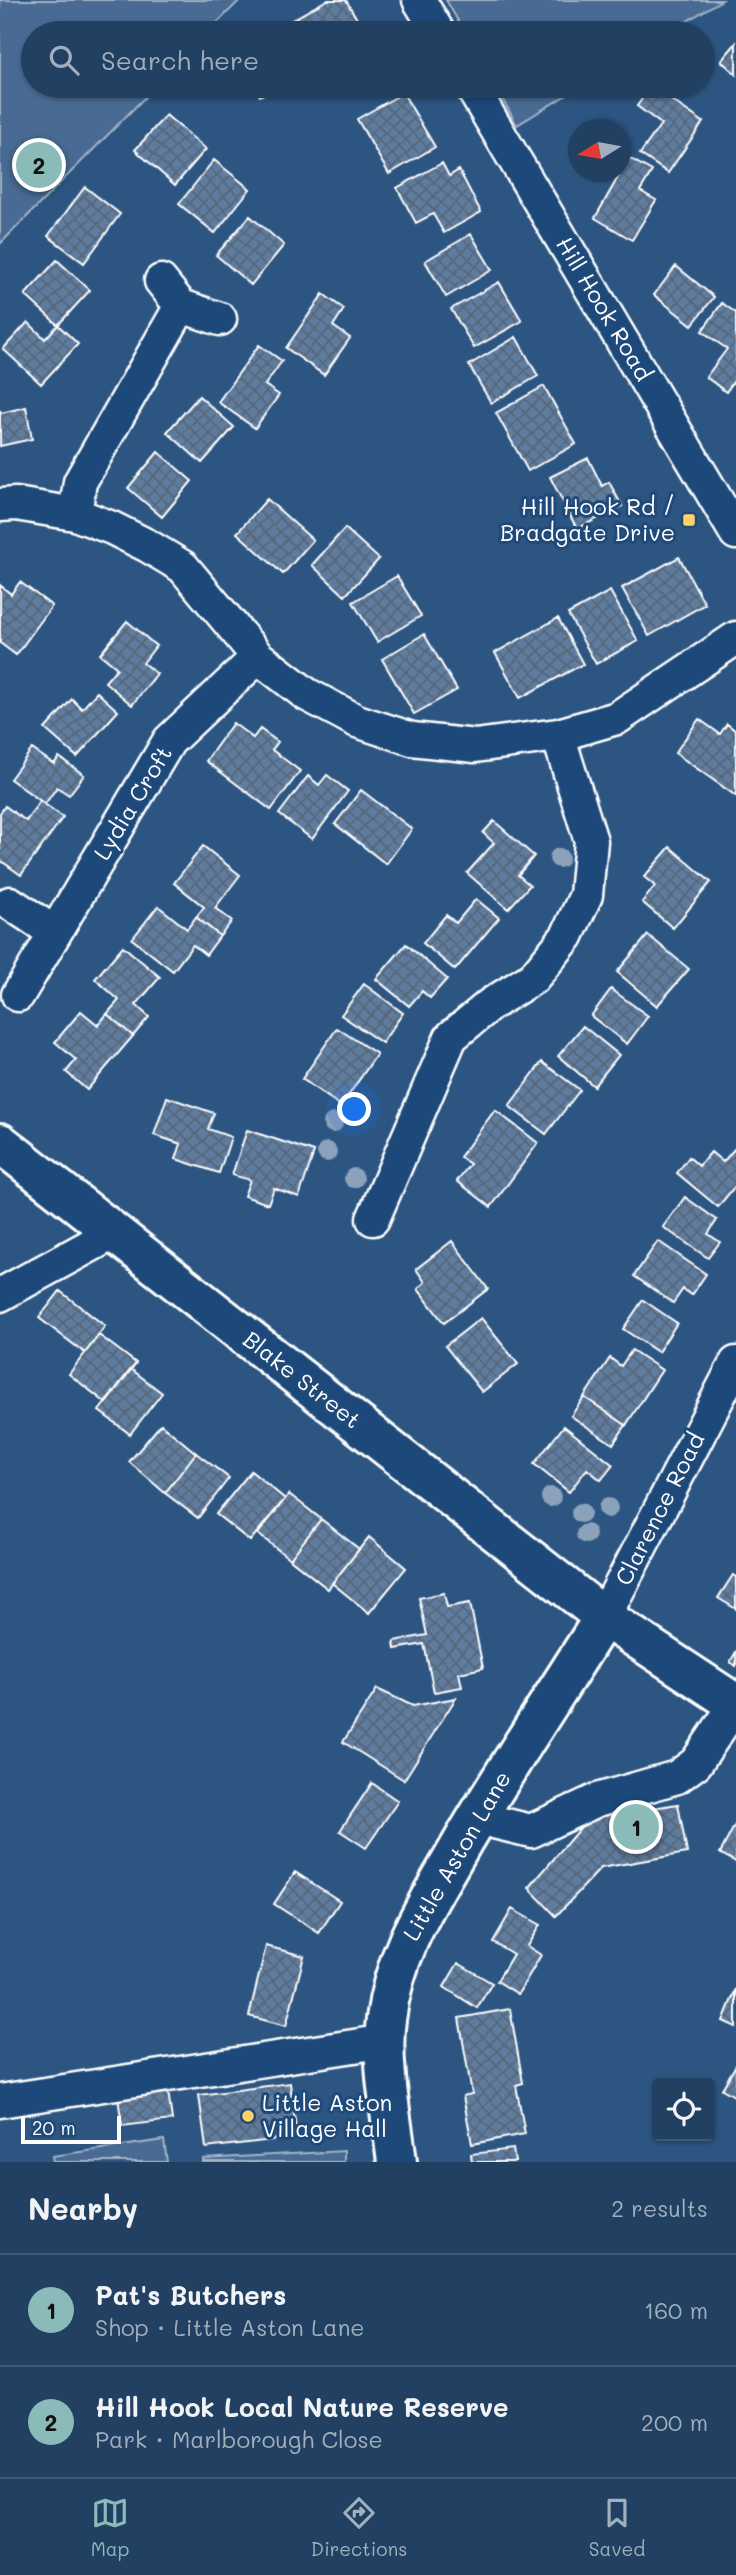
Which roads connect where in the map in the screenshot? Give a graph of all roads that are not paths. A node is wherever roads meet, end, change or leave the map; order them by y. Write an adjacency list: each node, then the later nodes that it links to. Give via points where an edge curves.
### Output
1 (419, 0): 2 (street)
2 (432, 21)
3 (478, 98): 7 (street, Hill Hook Road)
4 (161, 281): 5 (street)
5 (181, 306): 6 (street); 9 (street, via 80,482)
6 (220, 319)
7 (728, 500): 10 (street, Hill Hook Road)
8 (0, 505): 9 (street)
9 (75, 514): 12 (street, via 112,528 183,567)
10 (736, 533)
11 (736, 638): 13 (street, via 617,718)
12 (258, 657): 13 (street, via 306,694 357,721 412,739 475,746); 15 (street, Lydia Croft, via 169,741)
13 (558, 735): 18 (street, via 591,841 586,895 567,936 533,978 451,1037)
14 (10, 903): 15 (street)
15 (55, 933): 16 (street, Lydia Croft)
16 (18, 995)
17 (0, 1143): 19 (main road, Blake Street)
18 (373, 1219)
19 (115, 1232): 20 (street); 22 (main road, Blake Street)
20 (0, 1295)
21 (736, 1363): 22 (street, Clarence Road)
22 (604, 1617): 23 (main road, Blake Street); 24 (main road, Little Aston Lane)
23 (736, 1704): 24 (street, via 696,1762 677,1777 597,1800 531,1831)
24 (477, 1818): 25 (main road, Little Aston Lane, via 406,1942 393,1980)
25 (386, 2041): 26 (street); 27 (main road, Little Aston Lane)
26 (0, 2101)
27 (397, 2162)

